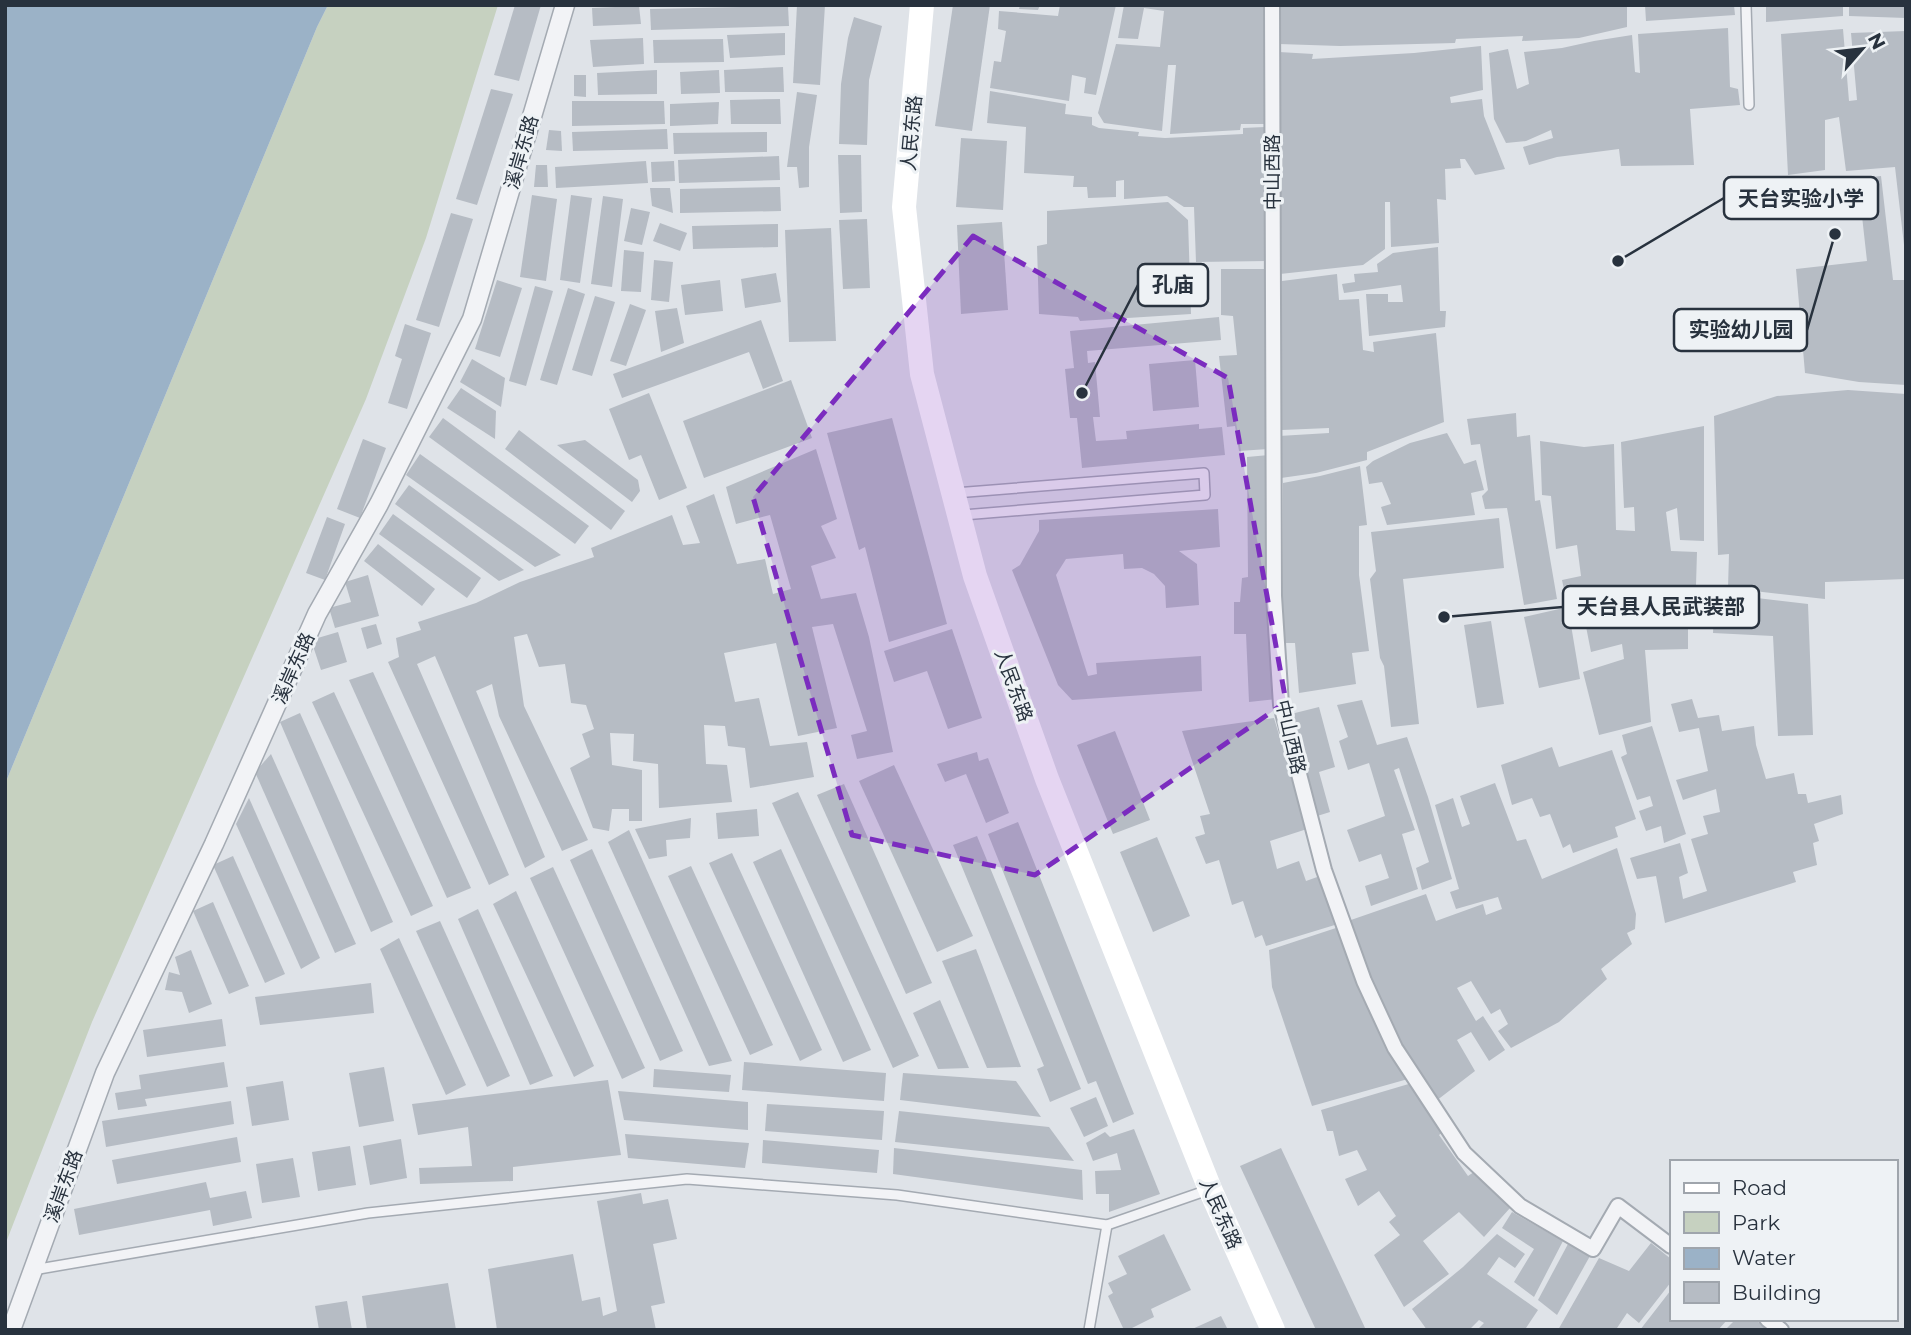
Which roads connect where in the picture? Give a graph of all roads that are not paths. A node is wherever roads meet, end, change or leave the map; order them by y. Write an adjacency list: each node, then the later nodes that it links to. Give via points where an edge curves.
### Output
1 (565, 5): 10 (street, 溪岸东路, via 472,319 379,504 317,614 105,1073)
2 (922, 5): 6 (main road, 人民东路, via 904,207 922,374)
3 (1272, 5): 9 (street, 中山西路, via 1274,596 1281,705 1324,870 1364,981 1395,1048 1464,1153 1520,1206 1593,1249 1618,1206)
4 (1746, 5): 5 (lane)
5 (1749, 105)
6 (956, 504): 6 (lane, via 1204,473 1205,495); 7 (main road, 人民东路, via 975,576 1047,779)
7 (1210, 1189): 8 (lane); 13 (main road, 人民东路)
8 (1107, 1225): 10 (lane, via 897,1195 687,1179 368,1213); 12 (lane)
9 (1670, 1245)
10 (33, 1270): 11 (street, 溪岸东路)
11 (11, 1330)
12 (1089, 1330)
13 (1273, 1330)

